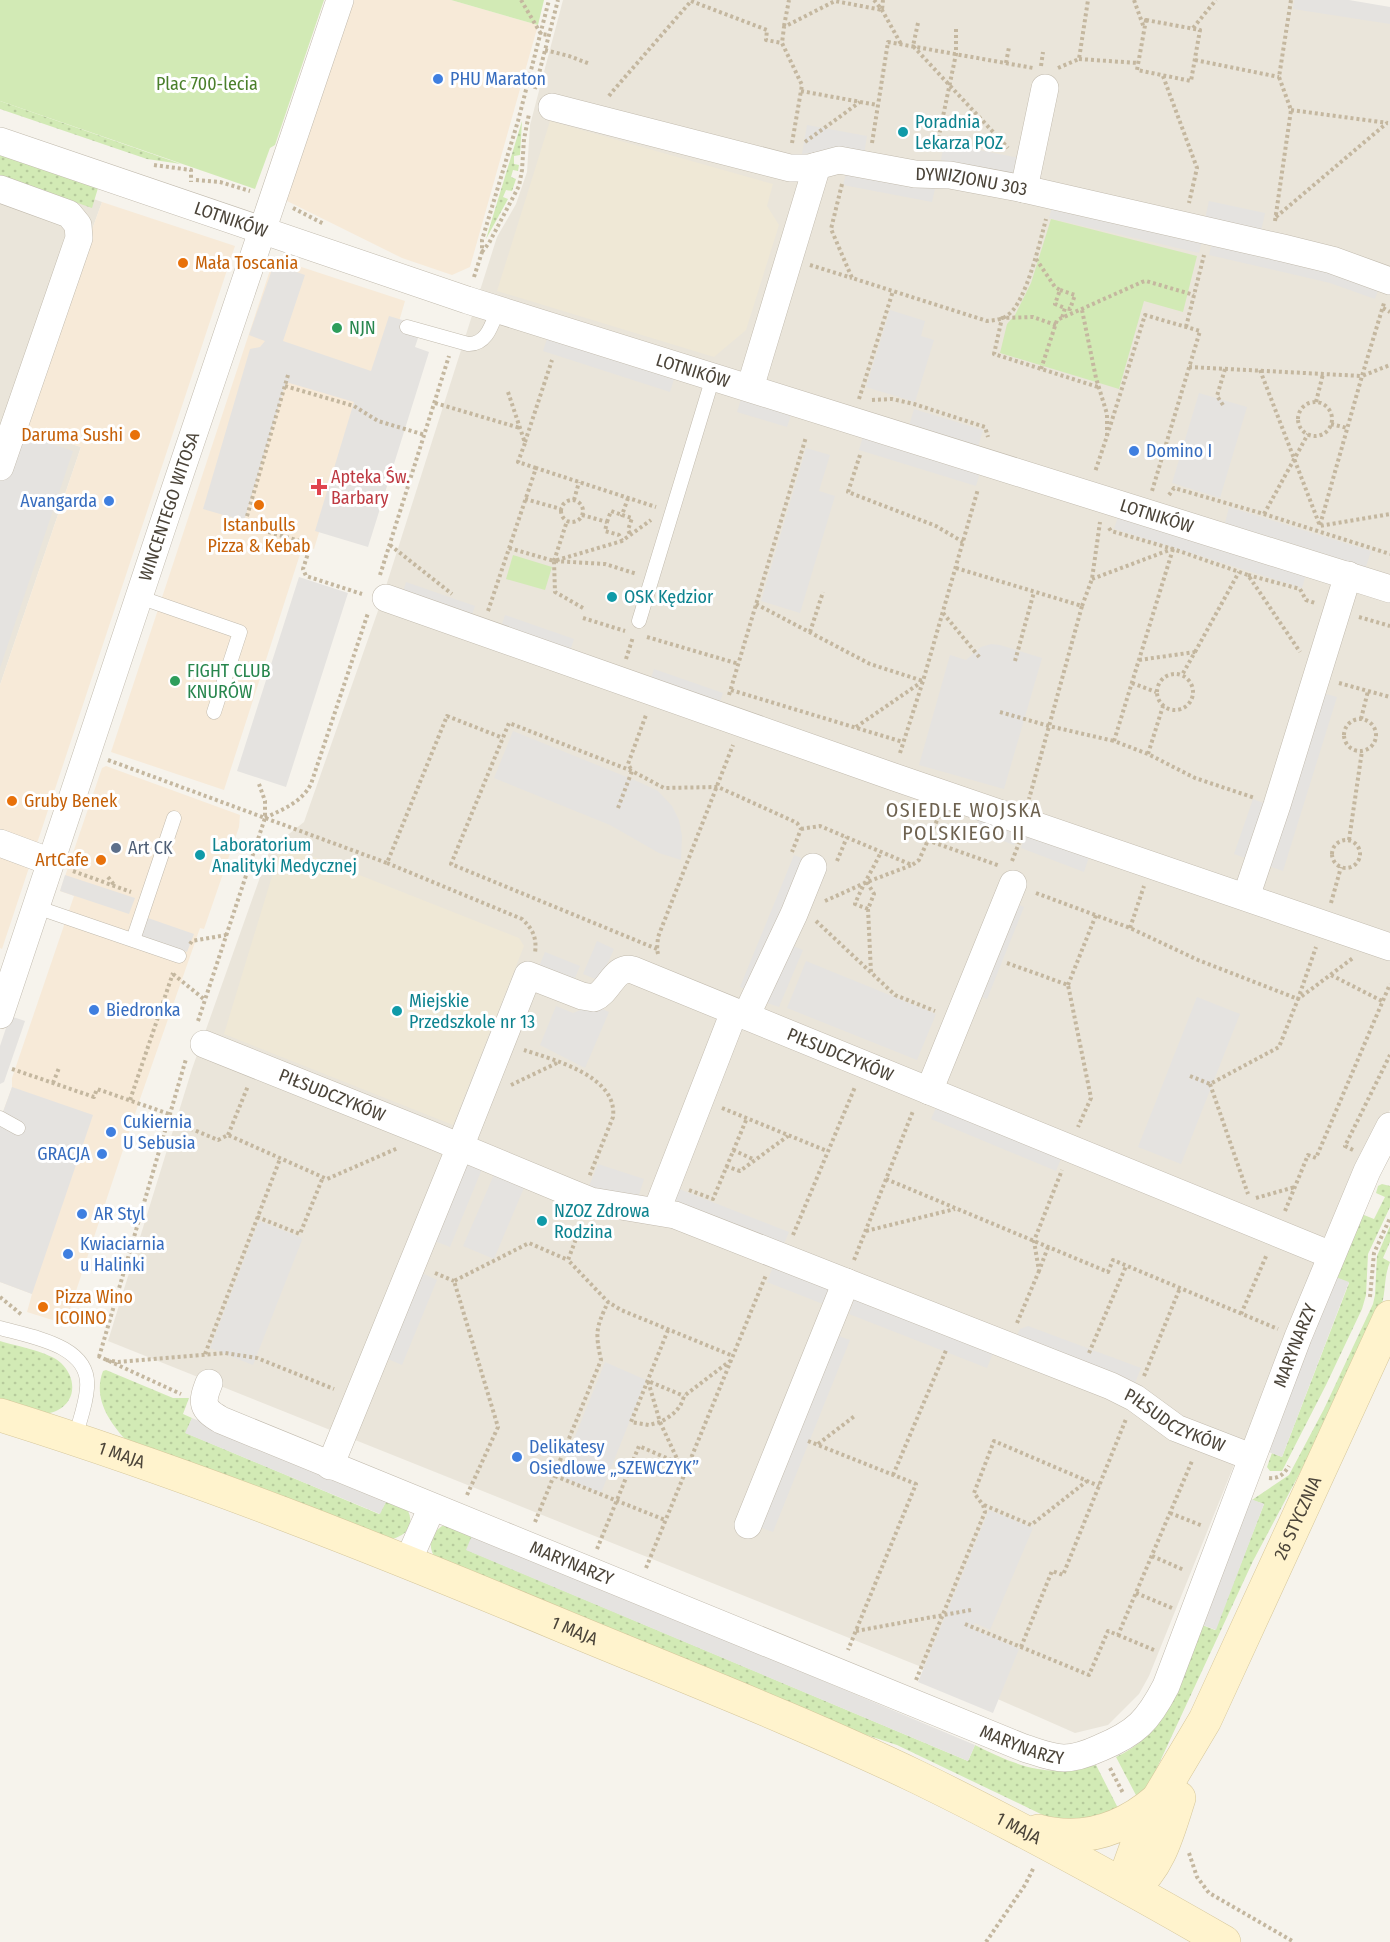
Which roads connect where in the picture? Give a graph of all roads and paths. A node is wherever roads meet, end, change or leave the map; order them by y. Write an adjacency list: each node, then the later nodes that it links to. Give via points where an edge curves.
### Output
1 (340, 0): 55 (street, WINCENTEGO WITOSA)
2 (521, 0): 19 (path)
3 (549, 0): 19 (path)
4 (558, 0): 20 (path)
5 (692, 0): 21 (path, via 767,30 766,40); 42 (path, via 612,92)
6 (789, 0): 15 (path)
7 (874, 0): 13 (path)
8 (883, 0): 13 (path)
9 (1088, 0): 28 (path)
10 (1134, 0): 16 (path)
11 (1216, 0): 17 (path)
12 (1291, 0): 34 (path)
13 (882, 10): 15 (path, via 835,1); 22 (path)
14 (918, 23): 23 (path)
15 (784, 27): 21 (path)
16 (1144, 28): 17 (path, via 1146,20); 31 (path)
17 (1194, 28): 29 (path, via 1200,30)
18 (956, 29): 27 (path)
19 (541, 34): 20 (path); 57 (path)
20 (549, 35): 25 (path)
21 (782, 43): 37 (path, via 802,85)
22 (901, 44): 23 (path); 40 (path, via 888,42)
23 (913, 46): 27 (path); 36 (path)
24 (1009, 47): 30 (path)
25 (545, 50): 32 (path); 39 (path)
26 (1043, 52): 30 (path, via 1040,69)
27 (956, 54): 30 (path); 36 (path)
28 (1079, 59): 31 (path); 35 (path)
29 (1195, 60): 33 (path, via 1191,81); 34 (path)
30 (1006, 63)
31 (1138, 63): 33 (path, via 1137,70)
32 (590, 64)
33 (1162, 75): 54 (path, via 1197,168)
34 (1279, 77): 41 (path)
35 (1048, 79): 51 (street)
36 (950, 85): 44 (path); 49 (path)
37 (801, 91): 38 (path); 46 (path)
38 (860, 102): 40 (path); 46 (path)
39 (539, 103): 42 (street, DYWIZJONU 303); 58 (path, via 524,139 519,186)
40 (877, 105): 47 (path)
41 (1291, 110): 43 (path); 53 (path)
42 (600, 119): 46 (street, DYWIZJONU 303)
43 (1389, 123): 53 (path)
44 (990, 128)
45 (0, 141): 55 (street, LOTNIKÓW)
46 (790, 161): 48 (street, DYWIZJONU 303, via 801,170)
47 (858, 163): 48 (street, DYWIZJONU 303, via 833,161); 49 (street, DYWIZJONU 303); 63 (path, via 831,229)
48 (817, 166): 62 (street)
49 (931, 174): 51 (street, DYWIZJONU 303)
50 (0, 189): 110 (street, via 69,214 78,225 79,238)
51 (1024, 189): 52 (street, DYWIZJONU 303)
52 (1053, 195): 54 (street, DYWIZJONU 303); 61 (path)
53 (1275, 218): 59 (path)
54 (1184, 225): 56 (street, DYWIZJONU 303)
55 (261, 229): 68 (street, LOTNIKÓW); 150 (street, WINCENTEGO WITOSA)
56 (1210, 232): 59 (street, DYWIZJONU 303); 67 (path)
57 (482, 240): 58 (path); 60 (path)
58 (489, 243): 60 (path)
59 (1271, 245): 65 (street, DYWIZJONU 303, via 1332,260)
60 (482, 252): 68 (path)
61 (1035, 258): 64 (path); 74 (path, via 1020,300)
62 (790, 259): 63 (path); 92 (street)
63 (852, 278): 66 (path)
64 (1060, 290): 69 (path, via 1055,304); 69 (path, via 1075,295 1070,309)
65 (1388, 290): 70 (path)
66 (893, 291): 74 (path, via 987,321); 94 (path)
67 (1194, 295): 72 (path, via 1146,281); 78 (path)
68 (467, 300): 71 (street, LOTNIKÓW)
69 (1065, 308): 75 (path)
70 (1383, 308): 73 (path); 88 (path)
71 (498, 309): 79 (lane, via 481,342); 89 (street, LOTNIKÓW)
72 (1082, 310): 75 (path); 91 (path)
73 (1390, 312)
74 (1002, 318): 76 (path, via 1033,317); 83 (path, via 994,354)
75 (1062, 318): 76 (path)
76 (1056, 325): 83 (path)
77 (407, 327): 79 (lane)
78 (1186, 327): 82 (path, via 1200,332); 104 (path, via 1145,315)
79 (454, 340): 97 (path)
80 (552, 360): 107 (path)
81 (1390, 365): 88 (path)
82 (1189, 367): 84 (path); 115 (path, via 1151,495)
83 (1041, 369): 91 (path)
84 (1225, 369): 85 (path); 98 (path, via 1217,396)
85 (1260, 370): 86 (path); 109 (path)
86 (1323, 374): 88 (path); 96 (path)
87 (288, 375): 90 (path)
88 (1362, 376): 101 (path)
89 (713, 377): 92 (street, LOTNIKÓW); 121 (lane)
90 (285, 386): 102 (path, via 354,406 378,421); 148 (path, via 245,523 307,543 310,547 303,570 306,576)
91 (1098, 387): 104 (path, via 1107,414)
92 (750, 388): 142 (street, LOTNIKÓW)
93 (508, 392): 100 (path)
94 (858, 401): 95 (path); 106 (path, via 892,399 914,404 985,427)
95 (852, 402)
96 (1316, 402): 99 (path, via 1329,409); 103 (path, via 1305,405 1298,417 1301,430)
97 (435, 403): 100 (path); 102 (path)
98 (1223, 405)
99 (1331, 424): 101 (path); 103 (path, via 1319,436)
100 (520, 428): 107 (path)
101 (1347, 428): 129 (path)
102 (425, 435): 136 (path)
103 (1308, 435): 109 (path)
104 (1107, 436): 112 (path)
105 (806, 437): 151 (path)
106 (988, 437)
107 (525, 443): 111 (path, via 518,462)
108 (860, 455): 135 (path, via 848,492 936,526)
109 (1294, 458): 123 (path); 129 (path)
110 (0, 467)
111 (536, 468): 113 (path); 118 (path)
112 (1093, 478)
113 (579, 482): 117 (path); 119 (path)
114 (978, 489): 135 (path)
115 (1142, 492)
116 (1162, 497): 123 (path, via 1174,489)
117 (628, 498): 121 (path); 126 (path)
118 (525, 499): 120 (path); 137 (path)
119 (574, 500): 120 (path); 125 (path, via 581,505)
120 (561, 509): 127 (path)
121 (668, 511): 133 (path); 143 (lane)
122 (1102, 511): 144 (path)
123 (1264, 514): 129 (path)
124 (1390, 514): 129 (path)
125 (582, 515): 127 (path, via 578,520); 128 (path)
126 (622, 515): 128 (path, via 610,511); 130 (path, via 632,518)
127 (567, 521): 140 (path)
128 (607, 522): 132 (path, via 605,531)
129 (1319, 529): 139 (path)
130 (628, 530): 132 (path); 133 (path)
131 (1111, 531): 138 (path)
132 (619, 535): 134 (path)
133 (631, 536): 134 (path)
134 (622, 541): 140 (path)
135 (963, 542): 141 (path)
136 (390, 545): 148 (path); 149 (path)
137 (509, 548): 140 (path); 157 (path)
138 (1173, 549): 144 (path); 161 (path, via 1239,572); 163 (path)
139 (1390, 554)
140 (554, 561): 143 (path, via 605,564); 154 (path, via 555,592)
141 (956, 568): 147 (path); 155 (path)
142 (1348, 575): 145 (street, LOTNIKÓW); 191 (street)
143 (652, 578): 158 (lane)
144 (1092, 579): 153 (path)
145 (1390, 589)
146 (823, 592): 159 (path)
147 (1034, 592): 153 (path); 164 (path)
148 (376, 595): 157 (street); 194 (path, via 307,793)
149 (455, 596)
150 (140, 597): 174 (lane, via 240,632); 184 (street, WINCENTEGO WITOSA)
151 (756, 603): 159 (path); 165 (path)
152 (481, 604): 157 (path)
153 (1082, 606): 178 (path)
154 (583, 608)
155 (943, 613): 162 (path); 167 (path)
156 (583, 618): 158 (path)
157 (486, 619): 171 (street)
158 (637, 627)
159 (810, 632): 167 (path, via 870,664)
160 (645, 636): 165 (path)
161 (1194, 652): 163 (path); 166 (path)
162 (980, 658)
163 (1139, 660): 168 (path)
164 (1015, 661)
165 (739, 664): 169 (path)
166 (1182, 675): 172 (path, via 1169,675 1158,684); 173 (path, via 1192,686 1191,700 1180,710)
167 (923, 681): 179 (path); 182 (path)
168 (1132, 683): 172 (path); 181 (path)
169 (731, 690): 177 (path); 179 (path)
170 (1368, 691): 176 (path)
171 (655, 692): 177 (street); 186 (path, via 628,764)
172 (1156, 692): 173 (path)
173 (1162, 706): 185 (path)
174 (214, 712)
175 (1000, 712): 178 (path)
176 (1361, 719): 183 (path, via 1374,726 1376,732 1374,744); 183 (path, via 1351,721 1344,738 1351,749)
177 (732, 720): 187 (street); 189 (path)
178 (1049, 726): 181 (path); 195 (path)
179 (855, 728): 182 (path)
180 (503, 738): 186 (path, via 509,723); 201 (path, via 447,716); 222 (path, via 451,864)
181 (1114, 741): 185 (path)
182 (903, 742): 187 (path)
183 (1362, 751): 198 (path)
184 (87, 753): 194 (path); 203 (street, WINCENTEGO WITOSA)
185 (1148, 754): 191 (path, via 1195,778)
186 (632, 771): 189 (path, via 664,788); 192 (path)
187 (894, 777): 190 (street)
188 (259, 784): 194 (path, via 266,801)
189 (718, 787): 196 (path, via 793,821); 222 (path, via 658,937)
190 (948, 796): 195 (street); 197 (path)
191 (1277, 805): 212 (street)
192 (618, 808)
193 (174, 818): 220 (lane)
194 (265, 818): 201 (path); 219 (path)
195 (1023, 821): 205 (street)
196 (801, 829): 200 (path, via 820,826); 202 (path)
197 (927, 840): 204 (path, via 919,860); 208 (path)
198 (1349, 840): 206 (path, via 1339,842 1333,851 1335,862); 206 (path, via 1358,846 1360,857 1349,868)
199 (0, 843): 203 (street)
200 (881, 852): 204 (path); 209 (path)
201 (387, 863): 228 (path, via 522,919 534,934 536,945)
202 (801, 864): 215 (street)
203 (57, 865): 210 (path); 213 (street, WINCENTEGO WITOSA)
204 (912, 865): 209 (path)
205 (1151, 865): 212 (street); 218 (path)
206 (1341, 867): 217 (path)
207 (108, 877): 210 (path)
208 (1011, 877): 216 (path); 223 (street)
209 (867, 882): 214 (path, via 873,894); 214 (path, via 855,904); 215 (path)
210 (115, 886): 211 (path)
211 (135, 893)
212 (1246, 897): 217 (street)
213 (36, 908): 220 (lane); 230 (street, WINCENTEGO WITOSA)
214 (868, 909): 226 (path)
215 (798, 911): 226 (path); 237 (street)
216 (1096, 915): 218 (path); 232 (path)
217 (1324, 924): 221 (street); 233 (path)
218 (1130, 928): 233 (path, via 1198,960)
219 (226, 935): 224 (path, via 192,941); 234 (path)
220 (133, 940): 224 (lane)
221 (1383, 944): 229 (path)
222 (657, 949): 225 (path)
223 (984, 954): 232 (path); 250 (street)
224 (179, 956): 227 (path)
225 (659, 957)
226 (871, 973): 236 (path, via 895,995)
227 (172, 974): 234 (path); 252 (path)
228 (528, 975): 237 (street, PIŁSUDCZYKÓW, via 594,998 627,969); 240 (street)
229 (1331, 975): 233 (path); 235 (path)
230 (6, 978): 238 (street, WINCENTEGO WITOSA)
231 (1390, 984): 235 (path)
232 (1068, 985): 263 (path, via 1090,1098)
233 (1298, 999): 248 (path, via 1279,1047)
234 (205, 1000): 239 (path)
235 (1382, 1001): 273 (path, via 1316,1158 1308,1155)
236 (939, 1013)
237 (740, 1014): 250 (street, PIŁSUDCZYKÓW); 251 (street)
238 (0, 1015)
239 (196, 1041): 243 (street, PIŁSUDCZYKÓW); 254 (path)
240 (501, 1043): 242 (path); 253 (street)
241 (1390, 1055): 266 (path, via 1345,1146)
242 (559, 1062): 253 (path); 274 (path, via 598,1082 614,1110)
243 (257, 1065): 259 (street, PIŁSUDCZYKÓW); 260 (path)
244 (59, 1068): 247 (path)
245 (12, 1069): 247 (path)
246 (1190, 1076): 248 (path)
247 (53, 1083): 252 (path, via 94,1097 97,1089)
248 (1210, 1084): 273 (path, via 1250,1200)
249 (855, 1086): 265 (path)
250 (929, 1091): 263 (street, PIŁSUDCZYKÓW)
251 (700, 1098): 256 (path); 272 (street)
252 (130, 1100): 254 (path)
253 (478, 1101): 262 (street)
254 (169, 1114): 260 (path, via 175,1122 218,1140); 300 (path)
255 (0, 1118): 258 (lane)
256 (747, 1118): 261 (path); 264 (path)
257 (1390, 1126): 284 (street, MARYNARZY)
258 (18, 1128)
259 (429, 1134): 262 (street, PIŁSUDCZYKÓW); 270 (path, via 327,1179)
260 (228, 1135): 267 (path)
261 (789, 1136): 265 (path); 268 (path)
262 (460, 1147): 274 (street, PIŁSUDCZYKÓW); 307 (street)
263 (1070, 1149): 280 (street, PIŁSUDCZYKÓW); 281 (path)
264 (733, 1150): 268 (path); 269 (path)
265 (827, 1151): 283 (path)
266 (1359, 1153)
267 (280, 1158): 270 (path); 277 (path)
268 (755, 1160): 269 (path, via 740,1171)
269 (726, 1166): 272 (path, via 712,1199)
270 (323, 1177): 277 (path, via 300,1234)
271 (886, 1179): 275 (path)
272 (667, 1182): 276 (street)
273 (1295, 1187): 280 (path)
274 (586, 1199): 276 (street, PIŁSUDCZYKÓW); 285 (path)
275 (956, 1209): 279 (path); 281 (path)
276 (657, 1210): 283 (street, PIŁSUDCZYKÓW)
277 (257, 1217): 298 (path)
278 (1390, 1218): 291 (path, via 1374,1253)
279 (865, 1232)
280 (1275, 1233): 284 (street, PIŁSUDCZYKÓW); 292 (path)
281 (1034, 1241): 282 (path); 287 (path)
282 (1048, 1247): 286 (path, via 1108,1272 1113,1260); 287 (path)
283 (779, 1255): 288 (street, PIŁSUDCZYKÓW); 299 (path)
284 (1331, 1256): 296 (street, MARYNARZY)
285 (568, 1260): 290 (path); 324 (path, via 530,1244 454,1281 498,1427)
286 (1126, 1266): 289 (path); 302 (path)
287 (1039, 1271): 297 (path)
288 (846, 1282): 293 (street, PIŁSUDCZYKÓW); 311 (street)
289 (1180, 1288): 292 (path); 306 (path)
290 (608, 1302): 295 (path); 321 (path, via 596,1333 601,1360)
291 (1380, 1310): 349 (street, 26 STYCZNIA)
292 (1242, 1314): 296 (path)
293 (956, 1325): 297 (street, PIŁSUDCZYKÓW); 320 (path)
294 (0, 1328): 312 (lane, via 68,1350 84,1368 88,1386)
295 (668, 1330): 299 (path); 303 (path)
296 (1298, 1337): 317 (street, MARYNARZY)
297 (1008, 1345): 302 (street, PIŁSUDCZYKÓW)
298 (205, 1354): 300 (path, via 118,1362); 307 (path, via 257,1358)
299 (733, 1356): 301 (path)
300 (99, 1358): 304 (path, via 176,1394)
301 (730, 1361): 305 (path); 319 (path)
302 (1080, 1374): 306 (street, PIŁSUDCZYKÓW)
303 (648, 1380): 305 (path); 310 (path); 310 (path, via 631,1422)
304 (206, 1390): 318 (street, MARYNARZY, via 203,1401 207,1409 222,1420)
305 (684, 1396): 310 (path, via 675,1412)
306 (1135, 1398): 313 (street, PIŁSUDCZYKÓW, via 1176,1428); 323 (path)
307 (357, 1399): 318 (street)
308 (0, 1414): 312 (street, 1 MAJA)
309 (856, 1415): 314 (path)
310 (660, 1422): 316 (path)
311 (785, 1431): 314 (path); 330 (street)
312 (75, 1438): 335 (street, 1 MAJA)
313 (1202, 1438): 317 (street, PIŁSUDCZYKÓW); 328 (path)
314 (817, 1444): 320 (path)
315 (1293, 1458): 317 (path, via 1284,1473 1275,1478 1263,1476)
316 (679, 1463): 319 (path); 325 (path, via 639,1446)
317 (1249, 1463): 327 (street, MARYNARZY, via 1159,1700 1141,1724 1122,1739 1065,1758 1024,1748)
318 (330, 1466): 327 (street, MARYNARZY)
319 (687, 1467): 329 (path)
320 (894, 1475): 343 (path, via 916,1484)
321 (555, 1476): 325 (path); 332 (path)
322 (1087, 1481): 323 (path); 326 (path, via 1031,1525); 326 (path, via 994,1441 974,1493)
323 (1099, 1486): 345 (path, via 1063,1575 1052,1571)
324 (464, 1501)
325 (617, 1501): 329 (path); 333 (path)
326 (982, 1505): 341 (path, via 985,1512)
327 (432, 1507): 335 (street)
328 (1170, 1513): 331 (path); 334 (path)
329 (665, 1520): 337 (path)
330 (748, 1525)
331 (1206, 1528)
332 (532, 1529)
333 (595, 1554)
334 (1152, 1556): 336 (path); 338 (path)
335 (408, 1561): 353 (street, 1 MAJA, via 816,1731)
336 (1188, 1572)
337 (643, 1574)
338 (1136, 1593): 339 (path); 344 (path)
339 (1174, 1608)
340 (971, 1610): 341 (path)
341 (943, 1615): 343 (path); 348 (path)
342 (965, 1624): 345 (path)
343 (855, 1632): 347 (path)
344 (1118, 1635): 345 (path, via 1108,1631 1089,1675); 346 (path)
345 (1021, 1647)
346 (1157, 1651)
347 (845, 1656)
348 (914, 1684)
349 (1205, 1720): 352 (street, 26 STYCZNIA); 355 (street, 26 STYCZNIA)
350 (1106, 1761): 351 (path)
351 (1125, 1796)
352 (1158, 1799): 353 (street, via 1139,1815 1115,1827 1076,1835 1048,1834); 356 (street, 26 STYCZNIA, via 1129,1867)
353 (1001, 1819): 354 (street, 1 MAJA)
354 (1047, 1842): 356 (street, 1 MAJA); 357 (path, via 1025,1885)
355 (1176, 1847): 356 (street, 26 STYCZNIA); 358 (street, via 1164,1876 1171,1891); 359 (path, via 1209,1893)
356 (1132, 1889): 358 (street, 1 MAJA)
357 (986, 1942)
358 (1226, 1942)
359 (1294, 1942)

